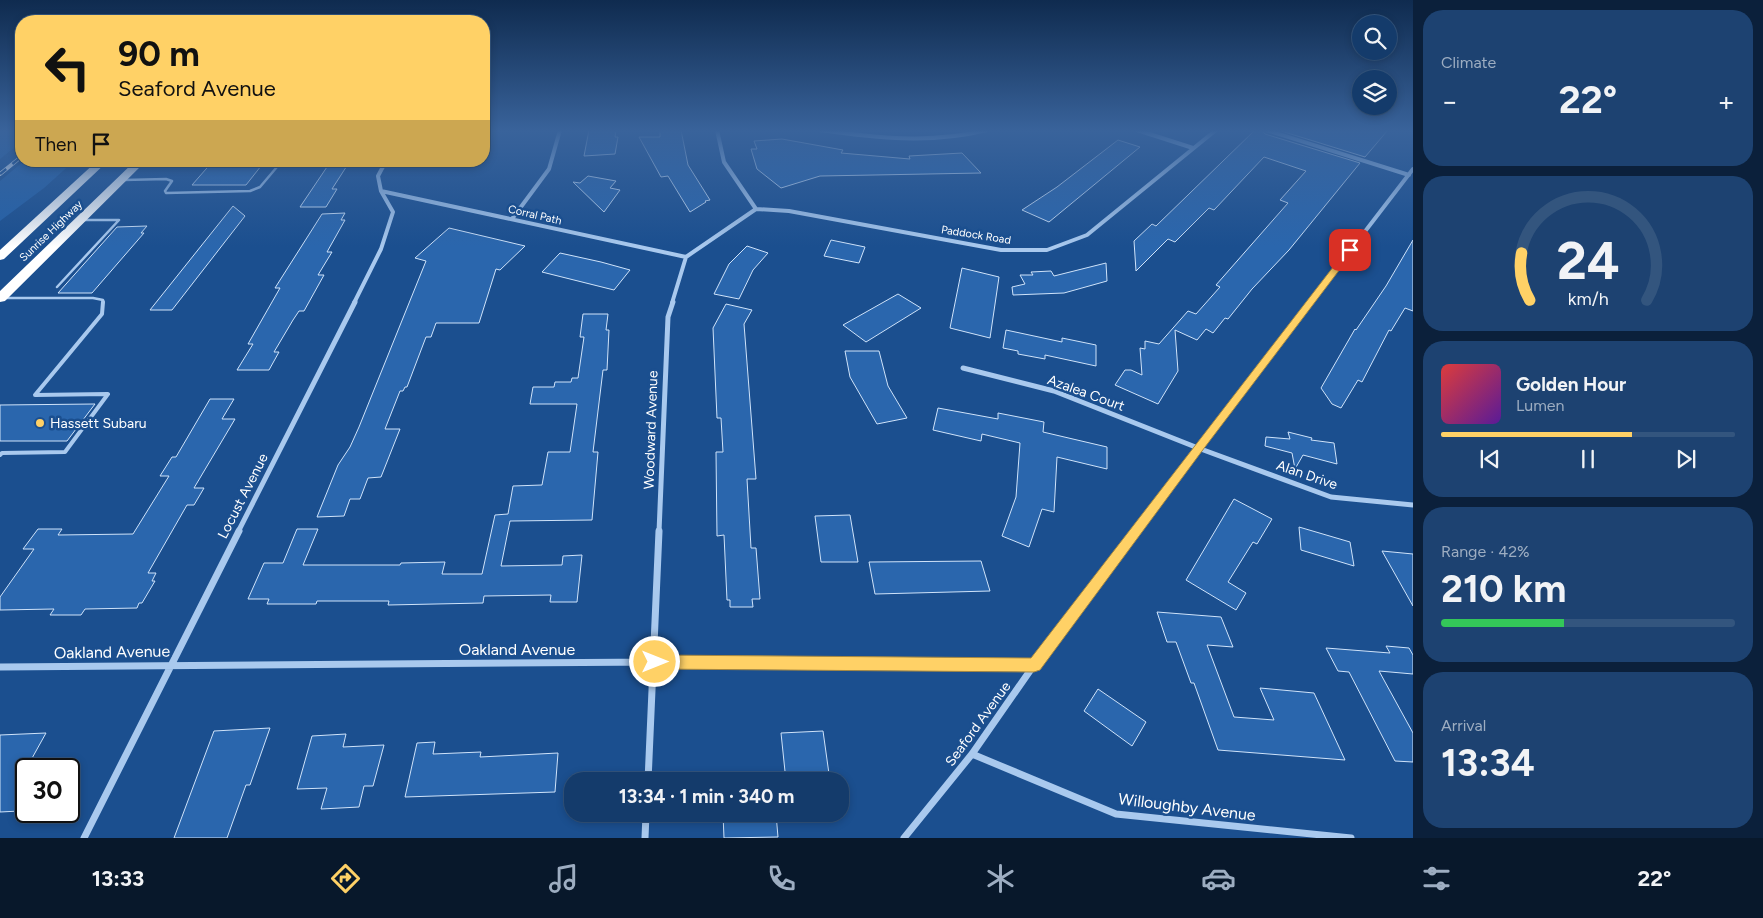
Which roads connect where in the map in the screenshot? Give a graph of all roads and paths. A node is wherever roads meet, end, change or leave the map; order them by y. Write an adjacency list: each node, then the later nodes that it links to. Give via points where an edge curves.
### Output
1 (94, 169): 16 (highway, Sunrise Highway)
2 (133, 169): 11 (highway, Sunrise Highway)
3 (275, 169): 11 (lane, via 260,187 250,191 166,193 172,181 166,179)
4 (382, 169): 12 (street, via 378,176)
5 (550, 169): 14 (street)
6 (729, 169): 13 (street)
7 (1167, 169): 13 (street, Paddock Road, via 1087,235 1047,250 1001,250 789,211)
8 (1393, 169): 10 (street)
9 (1413, 169): 10 (street, Seaford Avenue)
10 (1409, 174): 21 (street, Seaford Avenue)
11 (122, 180): 15 (highway, Sunrise Highway)
12 (381, 191): 14 (street, Corral Path); 25 (street, Locust Avenue, via 393,212 382,249)
13 (756, 209): 17 (street)
14 (512, 218): 17 (street, Corral Path)
15 (80, 220): 18 (lane, via 119,220); 19 (highway, Sunrise Highway)
16 (0, 256)
17 (686, 257): 24 (street, Woodward Avenue, via 668,317)
18 (57, 287)
19 (0, 298): 22 (lane, via 103,300 102,314 35,395 108,394 65,452)
20 (963, 368): 21 (street, Azalea Court, via 1054,391)
21 (1198, 448): 23 (street, Alan Drive, via 1332,498); 26 (street, Seaford Avenue)
22 (0, 455)
23 (1413, 505)
24 (655, 662): 25 (street, Oakland Avenue); 26 (street, Oakland Avenue); 29 (street, Woodward Avenue)
25 (170, 665): 27 (street, Oakland Avenue); 31 (street, Locust Avenue)
26 (1034, 665): 28 (street, Seaford Avenue)
27 (0, 667)
28 (972, 754): 33 (street, Seaford Avenue); 34 (street, Willoughby Avenue, via 1116,814)
29 (649, 772)
30 (646, 822): 32 (street)
31 (84, 838)
32 (645, 838)
33 (904, 838)
34 (1351, 838)

